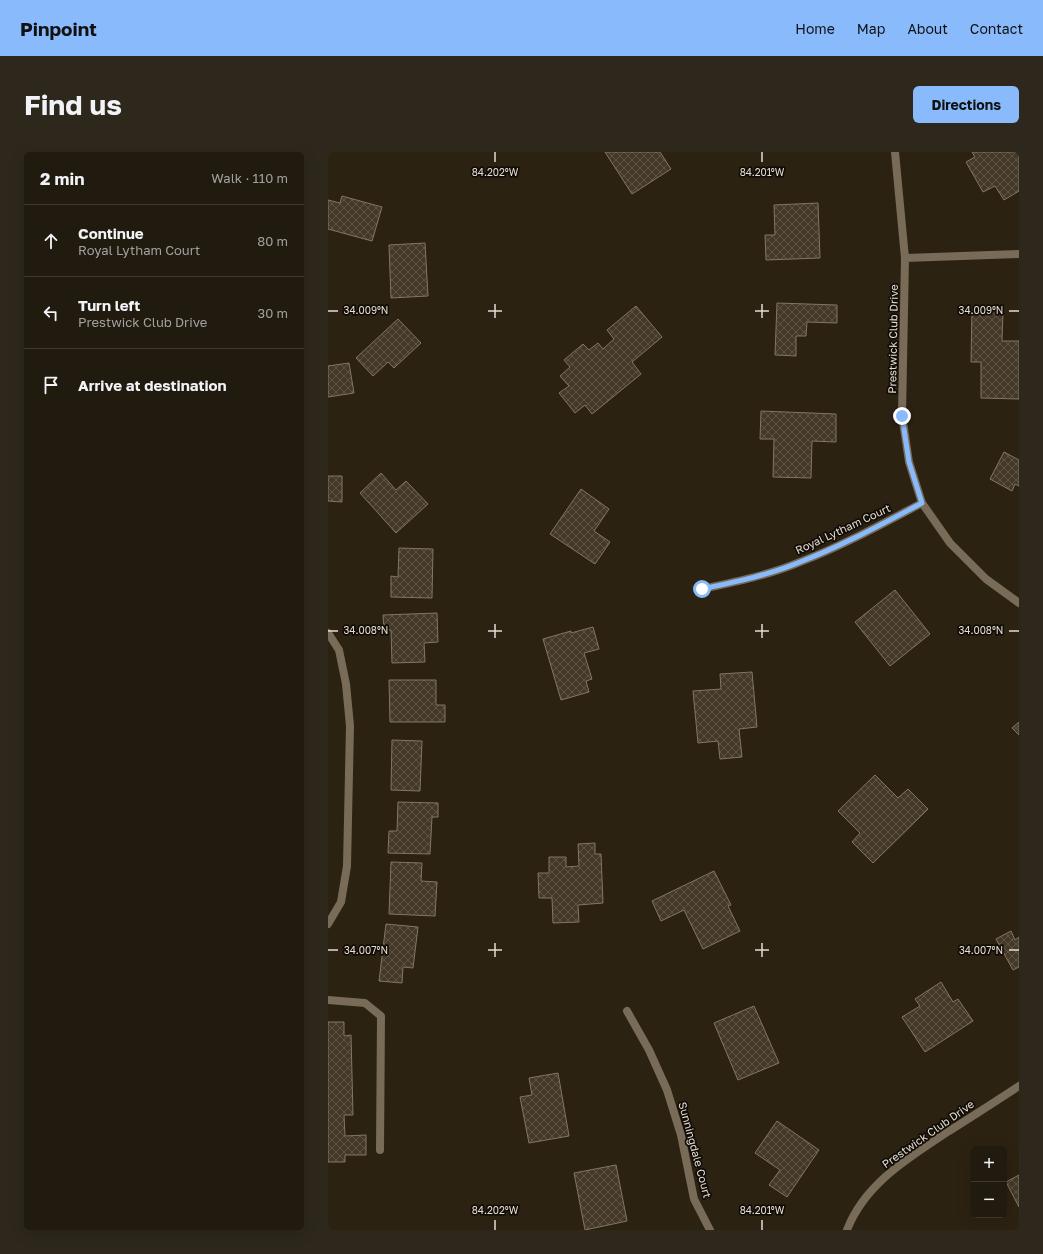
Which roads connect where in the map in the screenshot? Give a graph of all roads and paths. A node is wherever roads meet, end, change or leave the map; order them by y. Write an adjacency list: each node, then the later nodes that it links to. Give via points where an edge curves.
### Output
1 (895, 152): 3 (street, Prestwick Club Drive)
2 (1019, 254): 3 (street)
3 (905, 258): 4 (street, Prestwick Club Drive, via 902,416 909,462)
4 (922, 503): 5 (street, Royal Lytham Court, via 799,563); 6 (street, Prestwick Club Drive, via 950,543 986,579)
5 (702, 589)
6 (1019, 603)
7 (328, 633): 8 (street, via 339,650 346,684 350,726 347,866 341,902)
8 (328, 924)
9 (328, 1000): 12 (street, via 365,1002 380,1016)
10 (627, 1011): 13 (street, Sunningdale Court, via 650,1050 667,1090 681,1135 694,1199)
11 (1019, 1086): 14 (street, Prestwick Club Drive, via 887,1175 868,1195)
12 (380, 1150)
13 (710, 1230)
14 (848, 1230)

